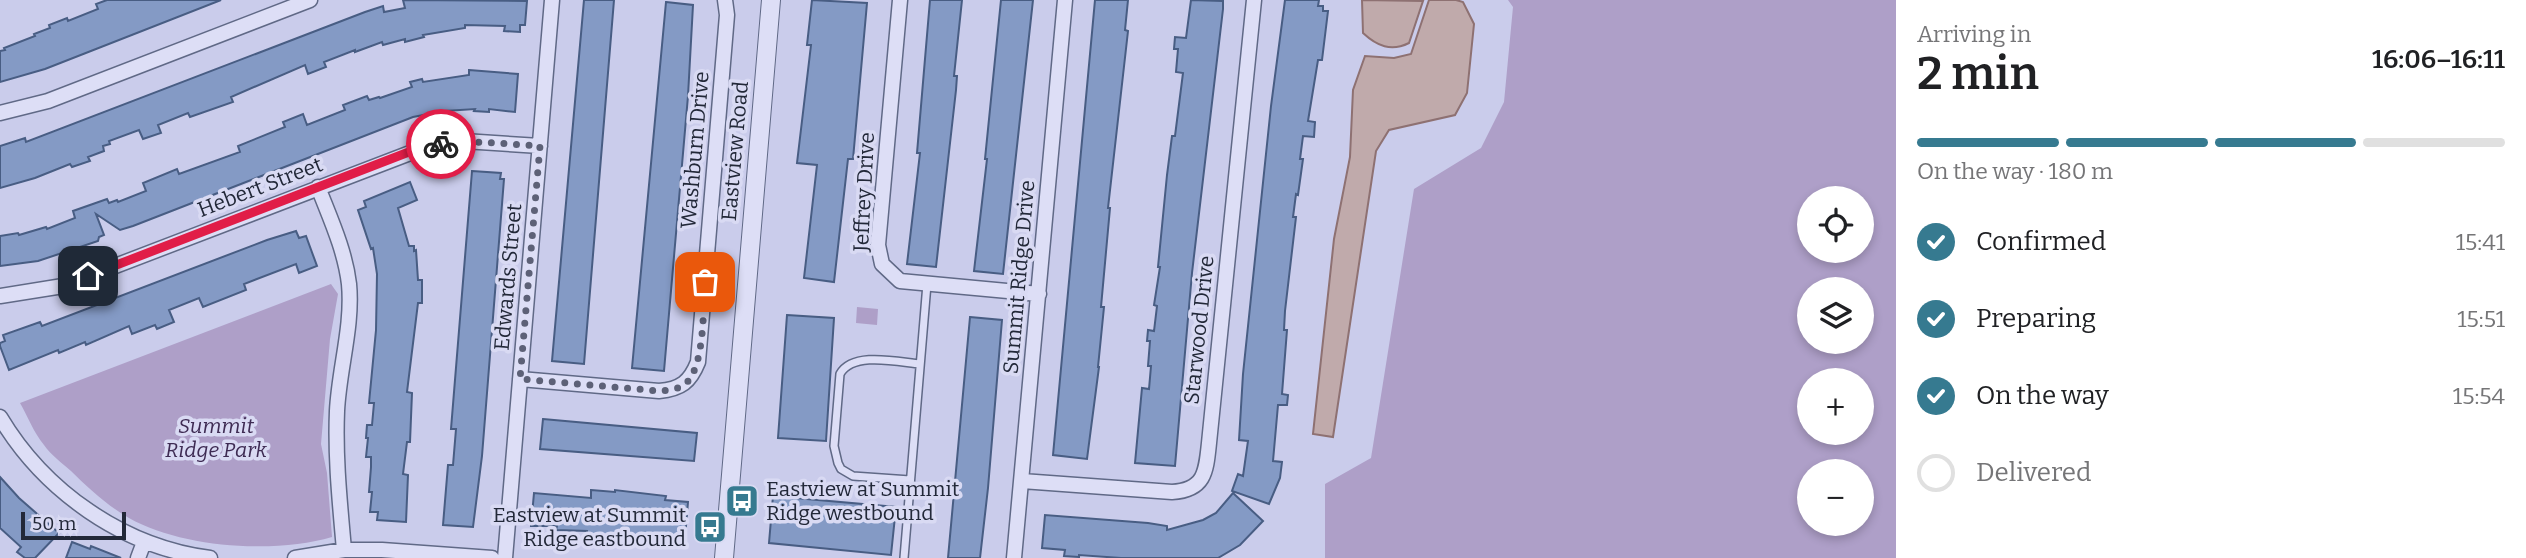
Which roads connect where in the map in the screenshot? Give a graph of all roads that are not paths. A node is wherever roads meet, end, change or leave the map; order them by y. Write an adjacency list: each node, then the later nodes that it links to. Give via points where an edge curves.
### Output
1 (310, 0): 8 (street, via 48,101)
2 (552, 0): 9 (street, Edwards Street)
3 (725, 0): 15 (street, Washburn Drive, via 698,362 693,375 684,385 659,391)
4 (771, 0): 26 (street, Eastview Road)
5 (900, 0): 11 (street, Jeffrey Drive, via 879,257 900,281)
6 (1065, 0): 12 (street, Summit Ridge Drive)
7 (1254, 0): 18 (street, Starwood Drive, via 1203,478 1184,492)
8 (0, 113)
9 (540, 146): 10 (street, Hebert Street, via 464,141 431,145); 15 (street, Edwards Street)
10 (318, 187): 13 (street, Hebert Street, via 63,286); 20 (street, via 349,285 337,409 336,462)
11 (927, 285): 12 (street, Jeffrey Drive); 14 (lane)
12 (1039, 294): 18 (street, Summit Ridge Drive)
13 (0, 296)
14 (920, 364): 17 (lane); 17 (lane, via 860,360 847,365 840,374 834,446 841,469 853,476)
15 (520, 379): 25 (street, Edwards Street)
16 (0, 416): 19 (street, via 59,487 87,511)
17 (911, 480): 27 (lane)
18 (1022, 481): 28 (street, Summit Ridge Drive)
19 (144, 542): 21 (street); 22 (street)
20 (344, 550): 23 (street); 24 (street)
21 (138, 558)
22 (210, 558)
23 (295, 558)
24 (492, 558)
25 (505, 558)
26 (724, 558)
27 (904, 558)
28 (1014, 558)

